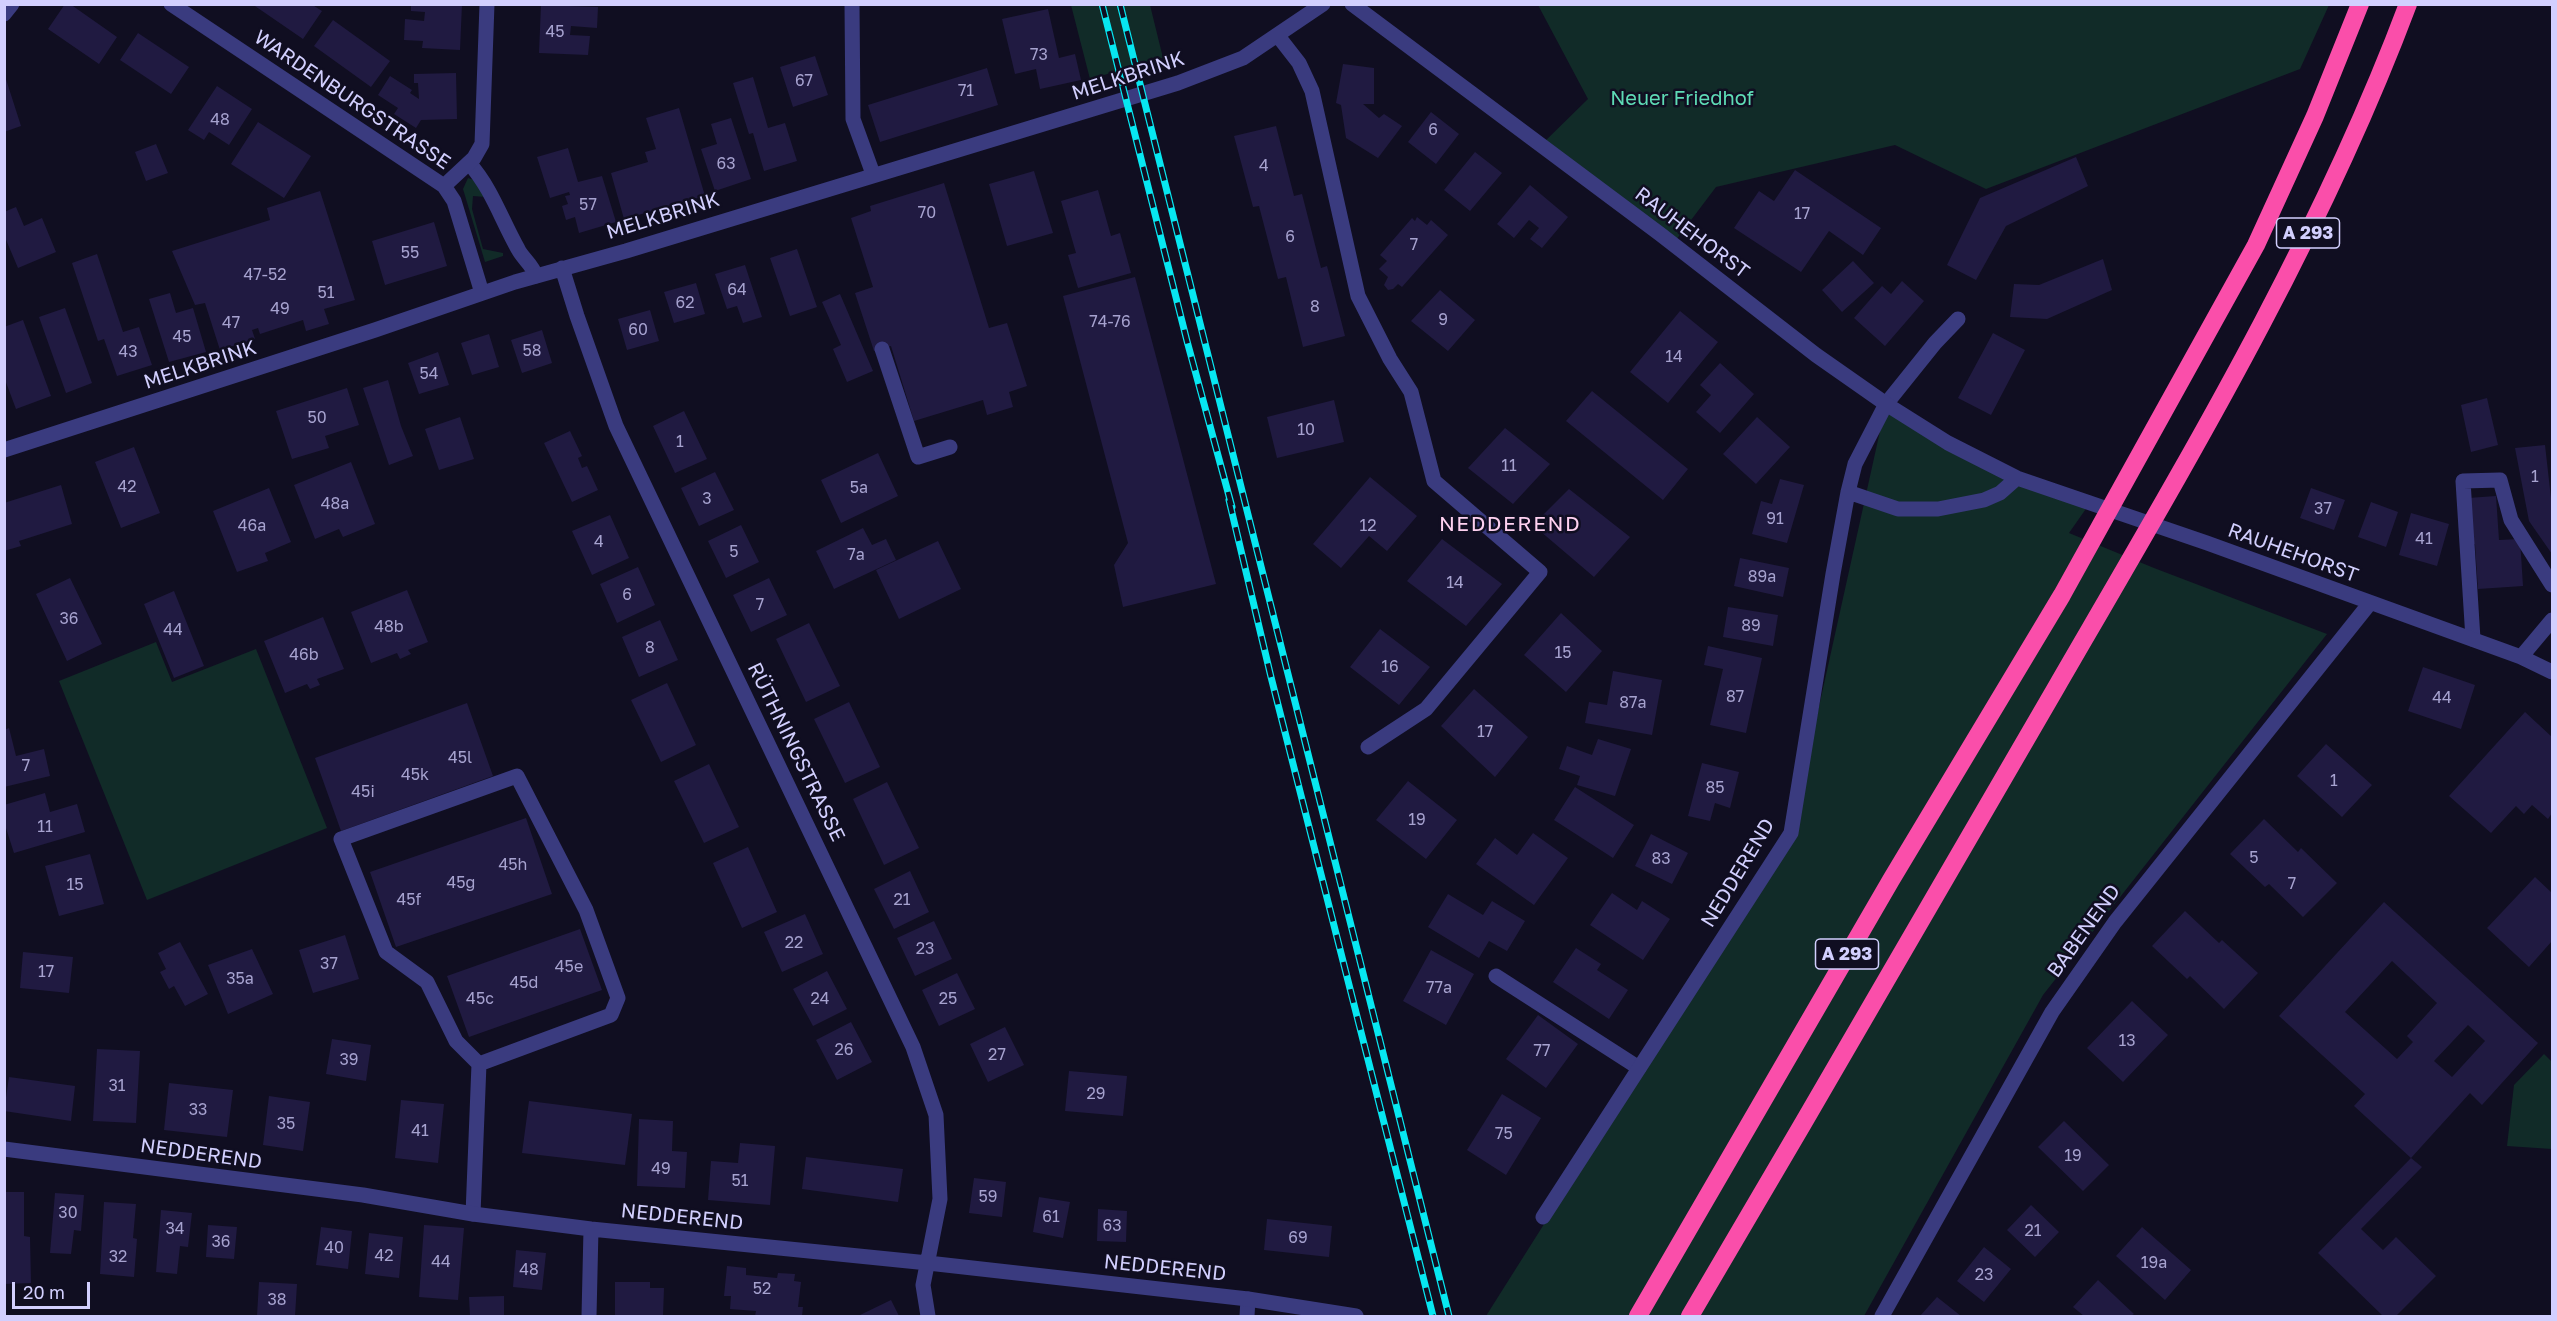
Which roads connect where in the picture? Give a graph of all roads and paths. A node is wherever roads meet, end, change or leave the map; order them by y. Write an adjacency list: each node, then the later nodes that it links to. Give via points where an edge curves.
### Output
1 (12, 4): 9 (street)
2 (171, 4): 13 (street, WARDENBURGSTRASSE)
3 (487, 4): 11 (street, via 483,136 479,152)
4 (852, 4): 12 (street, via 852,110)
5 (1323, 4): 10 (street, MELKBRINK)
6 (1352, 4): 19 (street, RAUHEHORST)
7 (2360, 4): 45 (highway, A 293, via 2315,116 2256,245 2062,595 1890,879)
8 (2408, 4): 46 (highway, A 293, via 2318,214 2173,484)
9 (4, 14)
10 (1278, 36): 12 (street, MELKBRINK, via 1243,58 1178,82); 30 (street, via 1299,63 1312,91 1358,296 1411,392 1434,481 1540,572 1426,709)
11 (469, 164): 13 (street); 15 (street, via 491,192 519,252 532,265)
12 (873, 174): 14 (street, MELKBRINK)
13 (444, 186): 16 (street, WARDENBURGSTRASSE, via 454,201)
14 (562, 268): 15 (street, MELKBRINK); 38 (street, RÜTHNINGSTRASSE, via 616,426 913,1047 936,1115 940,1199)
15 (536, 276): 16 (street, MELKBRINK)
16 (482, 293): 21 (street, MELKBRINK)
17 (1958, 320): 19 (street, NEDDEREND)
18 (882, 349): 20 (street, via 918,457)
19 (1886, 404): 22 (street, RAUHEHORST); 23 (street, NEDDEREND, via 1855,464)
20 (950, 447)
21 (4, 450)
22 (2017, 478): 23 (street, via 2000,493 1984,500 1938,509 1898,509); 25 (street, RAUHEHORST)
23 (1848, 492): 33 (street, NEDDEREND, via 1791,833)
24 (2553, 585): 27 (street, via 2511,520 2500,480 2463,481)
25 (2370, 603): 27 (street, RAUHEHORST); 47 (street, BABENEND, via 2115,922 2052,1012)
26 (2553, 620): 28 (street)
27 (2473, 639): 28 (street, RAUHEHORST)
28 (2521, 657): 29 (street, RAUHEHORST)
29 (2553, 672)
30 (1368, 747)
31 (1496, 976): 33 (street)
32 (479, 1064): 32 (street, via 611,1015 618,999 586,910 517,776 341,839 386,952 427,982 456,1041); 35 (street)
33 (1639, 1068): 36 (street, NEDDEREND)
34 (4, 1149): 35 (street, NEDDEREND, via 363,1195)
35 (473, 1214): 37 (street, NEDDEREND)
36 (1543, 1217)
37 (591, 1230): 38 (street, NEDDEREND); 42 (street)
38 (928, 1263): 39 (street, NEDDEREND); 43 (street, RÜTHNINGSTRASSE, via 923,1286)
39 (1248, 1299): 40 (street, NEDDEREND); 44 (street)
40 (1334, 1314): 41 (street, NEDDEREND)
41 (1356, 1316)
42 (589, 1317)
43 (928, 1317)
44 (1247, 1317)
45 (1638, 1317)
46 (1690, 1317)
47 (1882, 1317)

